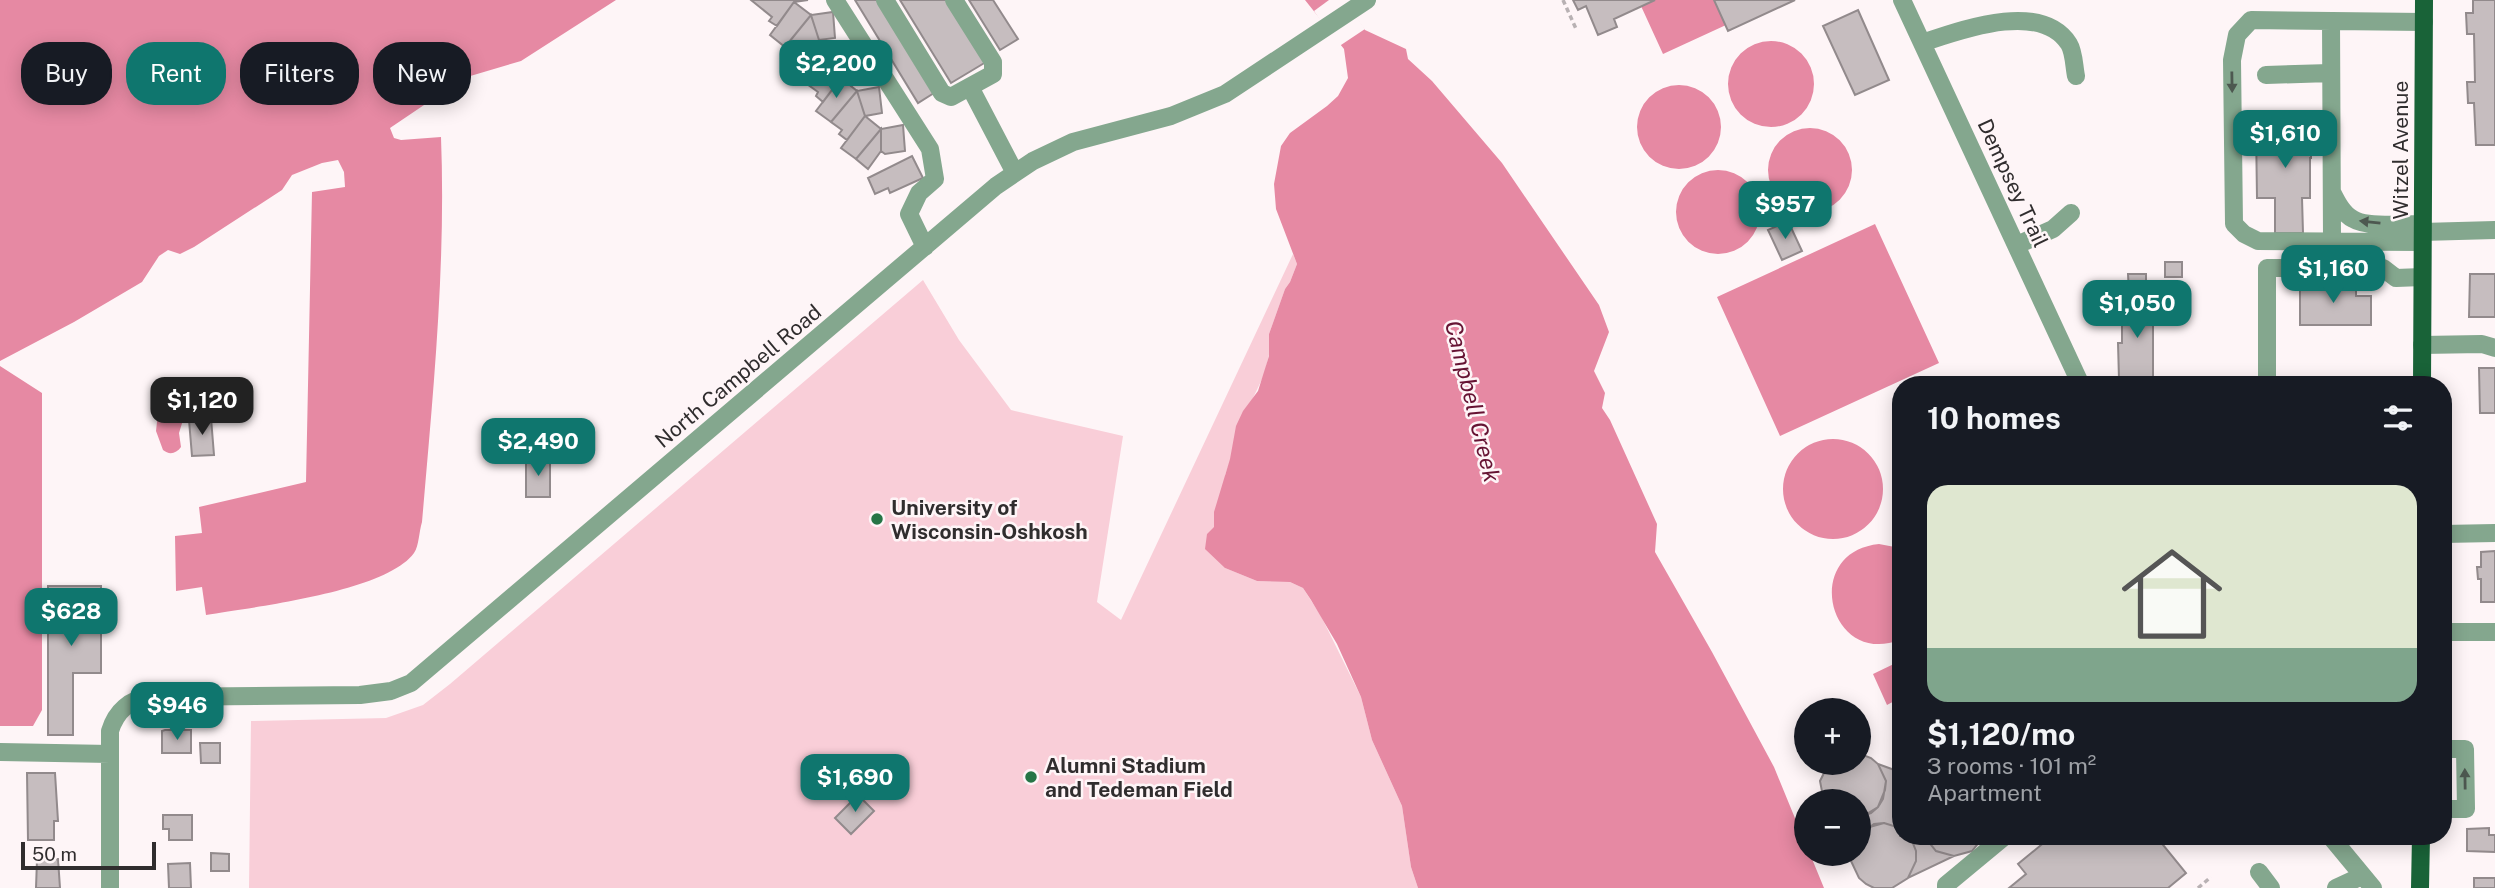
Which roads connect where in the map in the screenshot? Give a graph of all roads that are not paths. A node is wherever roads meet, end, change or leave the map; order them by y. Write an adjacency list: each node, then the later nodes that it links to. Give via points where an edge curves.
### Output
1 (835, 0): 21 (street, via 930,149 934,180 919,193 909,214)
2 (885, 0): 13 (street, via 942,93 951,97)
3 (954, 0): 13 (street, via 993,62 993,74)
4 (1367, 0): 14 (street, North Campbell Road, via 1252,78 1199,106 1073,142)
5 (1902, 0): 9 (street, Dempsey Trail)
6 (2424, 0): 8 (main road, Witzel Avenue)
7 (2331, 21): 8 (street); 10 (street); 19 (street, one-way to 19, via 2251,20 2237,35 2232,60 2234,223 2258,241)
8 (2424, 22): 18 (main road, Witzel Avenue)
9 (1922, 43): 12 (street, via 1982,23 2028,18 2052,26 2069,44); 20 (street, Dempsey Trail)
10 (2330, 74): 11 (street); 15 (street)
11 (2266, 75)
12 (2076, 76)
13 (970, 88): 14 (street)
14 (1015, 173): 21 (street, North Campbell Road)
15 (2332, 192): 18 (street, one-way to 15, via 2354,220); 19 (street)
16 (2071, 213): 20 (street, via 2053,229)
17 (2495, 230): 18 (street)
18 (2422, 232): 19 (street); 22 (main road, Witzel Avenue)
19 (2332, 240)
20 (2017, 245): 25 (street, Dempsey Trail)
21 (925, 247): 34 (street, North Campbell Road, via 411,683 360,695 150,697 124,707 112,724)
22 (2422, 277): 23 (main road, Witzel Avenue); 26 (street, via 2396,278 2383,268 2267,268)
23 (2422, 345): 24 (street, via 2483,344); 27 (main road, Witzel Avenue)
24 (2495, 348)
25 (2077, 376)
26 (2267, 376)
27 (2422, 376)
28 (2495, 533): 29 (street)
29 (2452, 534)
30 (2452, 632): 31 (street)
31 (2495, 632)
32 (2452, 749): 35 (street, one-way to 32, via 2466,809 2465,749)
33 (0, 752): 34 (street)
34 (110, 754): 41 (street)
35 (2452, 809)
36 (1994, 845): 42 (street)
37 (2337, 845): 40 (street)
38 (2420, 845): 45 (main road)
39 (2259, 872): 43 (street)
40 (2367, 882): 44 (street)
41 (110, 888)
42 (1946, 888)
43 (2271, 888)
44 (2336, 888)
45 (2420, 888)

